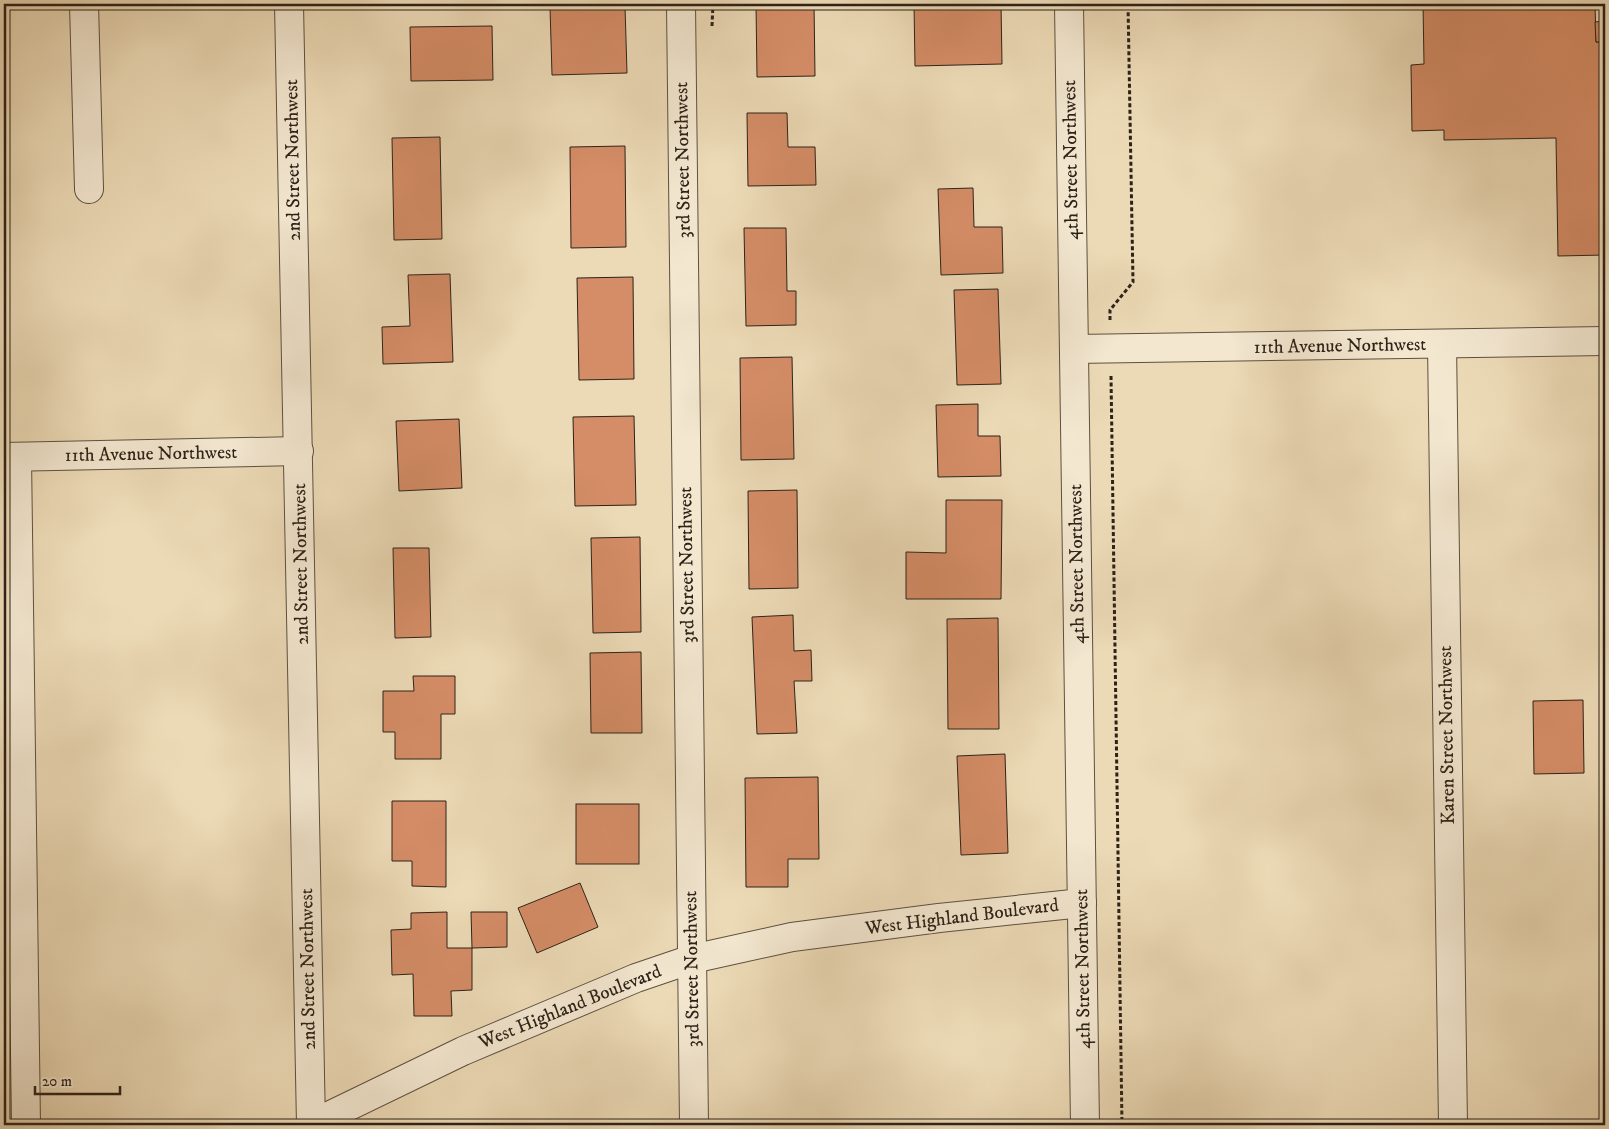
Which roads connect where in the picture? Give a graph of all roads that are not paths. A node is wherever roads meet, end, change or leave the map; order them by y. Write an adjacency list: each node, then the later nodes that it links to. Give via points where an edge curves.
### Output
1 (84, 4): 5 (street)
2 (289, 4): 9 (street, 2nd Street Northwest)
3 (681, 4): 12 (street, 3rd Street Northwest)
4 (1069, 4): 8 (street, 4th Street Northwest)
5 (89, 189)
6 (1605, 341): 7 (street, 11th Avenue Northwest)
7 (1442, 344): 8 (street, 11th Avenue Northwest); 17 (street, Karen Street Northwest)
8 (1074, 349): 11 (street, 4th Street Northwest)
9 (299, 451): 10 (street, 11th Avenue Northwest); 14 (street, 2nd Street Northwest)
10 (10, 457): 13 (street)
11 (1082, 903): 12 (street, West Highland Boulevard, via 792,937); 16 (street, 4th Street Northwest)
12 (692, 959): 14 (street, West Highland Boulevard, via 636,978 463,1051); 15 (street, 3rd Street Northwest)
13 (26, 1125)
14 (310, 1125)
15 (694, 1125)
16 (1085, 1125)
17 (1453, 1125)

